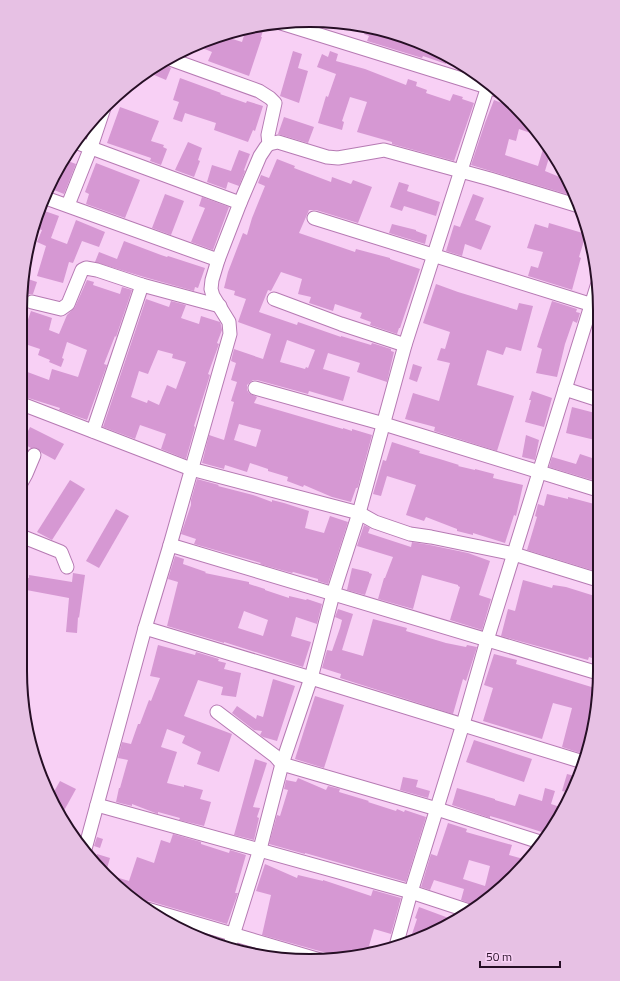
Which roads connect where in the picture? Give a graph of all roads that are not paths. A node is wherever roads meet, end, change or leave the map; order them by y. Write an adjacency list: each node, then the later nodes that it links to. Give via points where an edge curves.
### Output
1 (296, 28): 3 (street)
2 (176, 61): 7 (street, via 259,91 270,98 275,103 268,135)
3 (480, 84)
4 (490, 91): 9 (street)
5 (100, 120): 8 (street)
6 (81, 144): 8 (street)
7 (269, 144): 9 (street, via 278,142 338,158 384,150); 11 (street, via 260,156)
8 (91, 147): 11 (street); 13 (street)
9 (462, 171): 12 (street); 15 (street)
10 (50, 199): 13 (street)
11 (240, 202): 16 (street)
12 (572, 204)
13 (68, 205): 16 (street)
14 (314, 218): 15 (street)
15 (434, 256): 20 (street); 23 (street)
16 (218, 260): 21 (street, via 212,289 213,296)
17 (142, 285): 19 (street, via 86,268 82,270 65,307 61,309); 21 (street); 29 (street)
18 (274, 299): 23 (street)
19 (32, 302)
20 (593, 305)
21 (220, 306): 31 (street, via 229,322 230,334)
22 (593, 312): 25 (street)
23 (405, 345): 28 (street)
24 (255, 388): 28 (street)
25 (565, 389): 26 (street); 33 (street)
26 (593, 398)
27 (27, 406): 29 (street)
28 (384, 424): 33 (street); 35 (street)
29 (93, 431): 31 (street)
30 (34, 455): 32 (street)
31 (192, 470): 35 (street); 37 (street)
32 (27, 472)
33 (539, 472): 34 (street); 38 (street)
34 (593, 488)
35 (359, 513): 38 (street, via 375,522 410,534); 41 (street)
36 (27, 538): 39 (street, via 61,552)
37 (170, 545): 41 (street); 42 (street)
38 (514, 554): 40 (street); 43 (street)
39 (68, 568)
40 (593, 578)
41 (334, 594): 43 (street); 45 (street)
42 (145, 628): 45 (street); 50 (street)
43 (487, 640): 44 (street); 47 (street)
44 (593, 672)
45 (311, 678): 47 (street); 49 (street)
46 (217, 712): 49 (street)
47 (463, 724): 48 (street); 51 (street)
48 (578, 761)
49 (282, 764): 51 (street); 54 (street)
50 (97, 805): 53 (street); 54 (street)
51 (437, 808): 52 (street); 55 (street)
52 (536, 841)
53 (86, 845)
54 (260, 849): 55 (street); 58 (street)
55 (411, 892): 56 (street); 59 (street)
56 (463, 909)
57 (163, 913): 58 (street)
58 (233, 934): 60 (street); 61 (street)
59 (398, 940)
60 (231, 942)
61 (298, 953)

